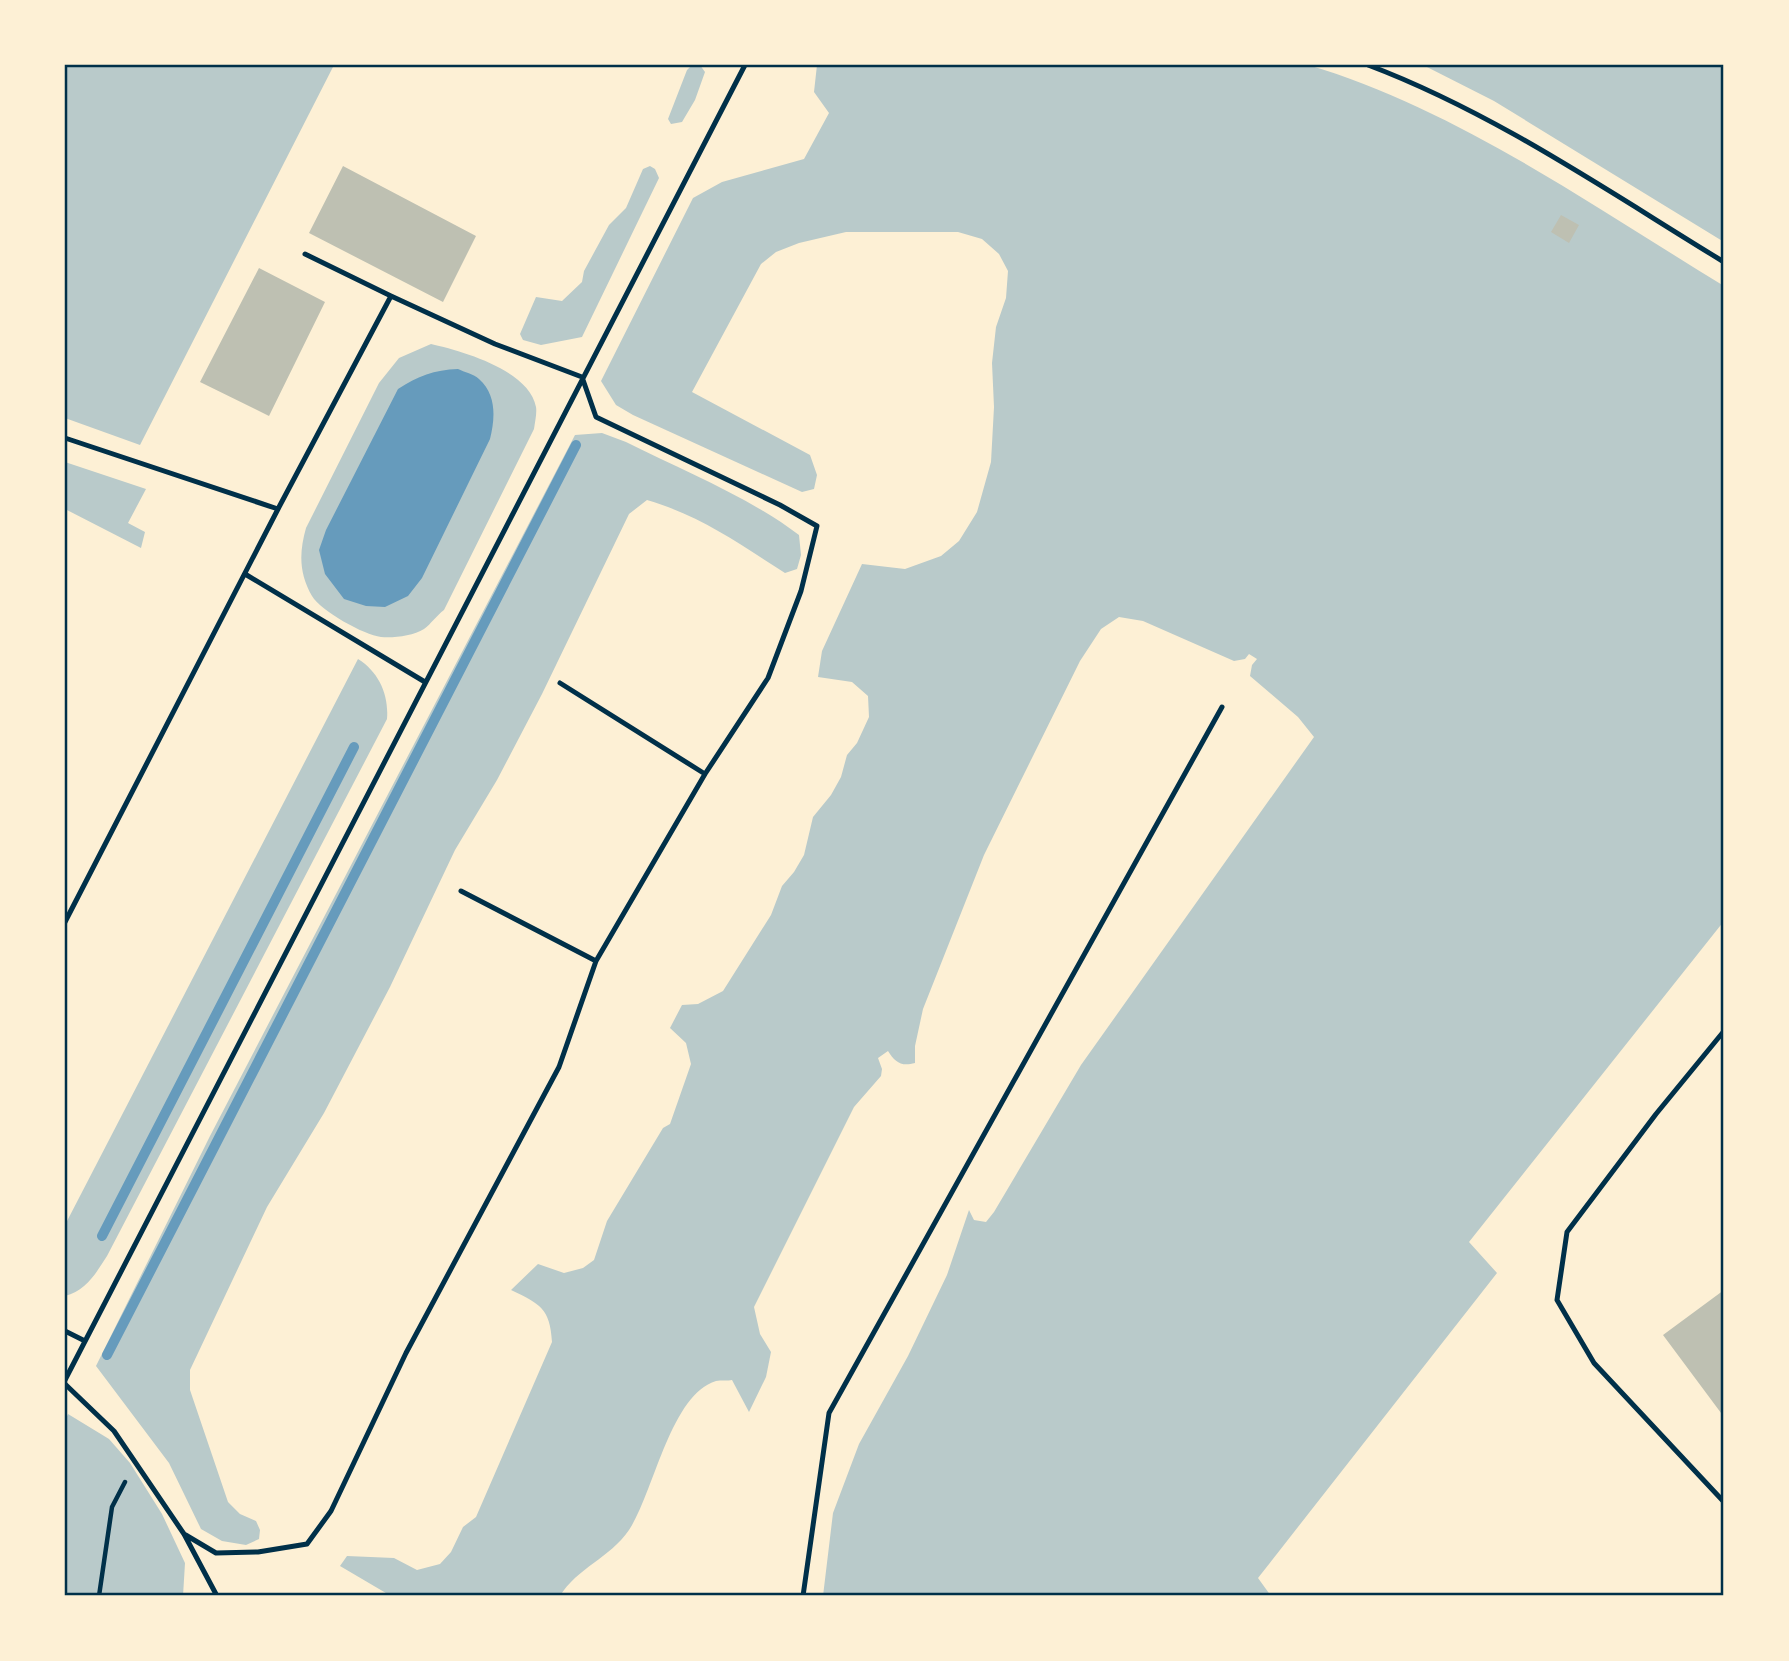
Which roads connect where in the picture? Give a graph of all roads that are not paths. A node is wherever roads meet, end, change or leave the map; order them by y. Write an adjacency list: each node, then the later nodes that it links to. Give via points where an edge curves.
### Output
1 (745, 65): 6 (lane)
2 (1368, 65): 4 (lane, via 1422,85 1529,144)
3 (305, 254): 5 (lane)
4 (1724, 262)
5 (391, 296): 6 (lane, via 495,344); 8 (lane)
6 (582, 377): 10 (lane); 13 (lane, via 596,417 817,526 801,591 768,678)
7 (65, 438): 8 (lane)
8 (278, 509): 9 (lane)
9 (246, 574): 10 (lane); 15 (lane)
10 (425, 682): 19 (lane)
11 (561, 683): 13 (lane)
12 (1222, 707): 24 (lane, via 829,1413)
13 (705, 774): 16 (lane)
14 (461, 891): 16 (lane)
15 (65, 922)
16 (596, 961): 22 (lane, via 559,1067 405,1353 331,1511 307,1544 258,1552 216,1553)
17 (1724, 1031): 21 (lane, via 1567,1232 1557,1300 1594,1363)
18 (65, 1331): 19 (lane)
19 (85, 1341): 20 (lane)
20 (65, 1382): 22 (lane, via 114,1430)
21 (1724, 1502)
22 (184, 1534): 23 (lane)
23 (217, 1596)
24 (803, 1596)

